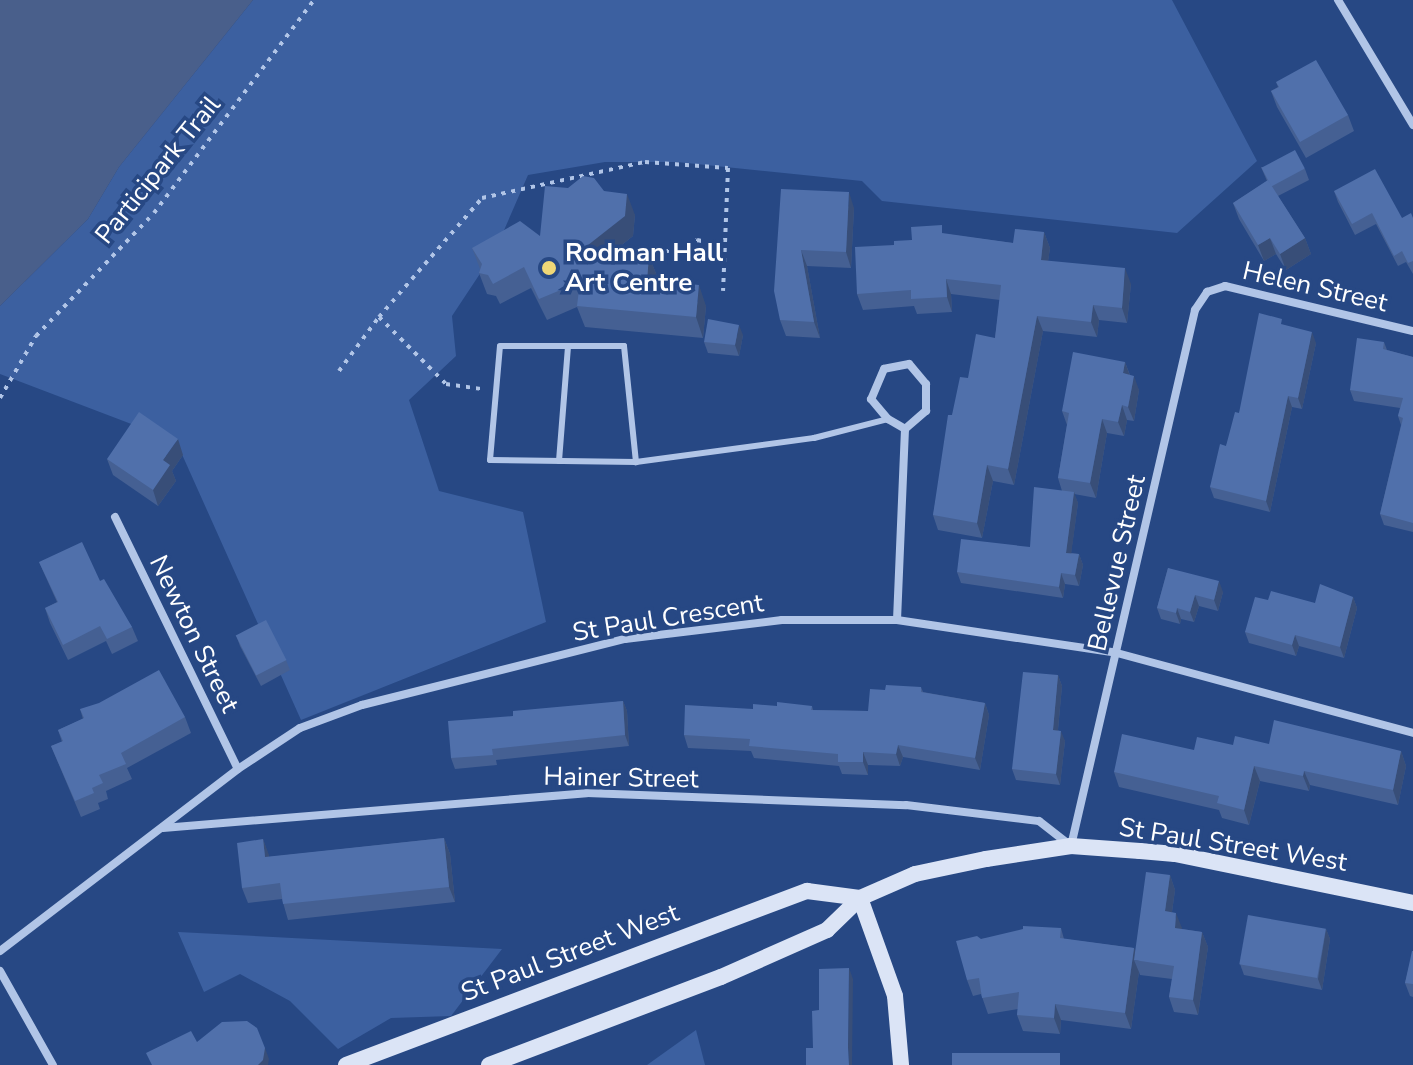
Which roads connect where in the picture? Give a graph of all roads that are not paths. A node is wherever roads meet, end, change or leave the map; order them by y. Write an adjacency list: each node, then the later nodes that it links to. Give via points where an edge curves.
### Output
1 (1338, 0): 2 (street)
2 (1413, 125)
3 (1207, 292): 4 (street, Helen Street, via 1225,286); 12 (street, Bellevue Street, via 1195,310)
4 (1413, 331)
5 (568, 346): 8 (lane); 8 (lane, via 500,346 490,460); 9 (lane, via 624,346)
6 (888, 419): 7 (street); 7 (street, via 871,399 884,369 909,364 926,384 926,411); 9 (lane, via 814,438)
7 (905, 429): 11 (street)
8 (559, 461): 9 (lane)
9 (636, 462)
10 (115, 517): 14 (street, Newton Street)
11 (897, 620): 12 (street, St Paul Crescent); 14 (street, St Paul Crescent, via 782,620 625,639 362,705 300,728)
12 (1117, 653): 13 (street, St Paul Crescent); 16 (street, Bellevue Street)
13 (1413, 733)
14 (238, 769): 15 (street, St Paul Crescent)
15 (163, 828): 16 (street, Hainer Street, via 587,793 906,805 1039,821); 19 (street, St Paul Crescent)
16 (1071, 846): 17 (main road, St Paul Street West, via 915,874); 18 (main road, St Paul Street West, via 1175,854)
17 (860, 898): 22 (main road, St Paul Street West, via 807,891); 23 (main road, St Paul Street West, via 827,930 721,977); 24 (main road, via 895,996)
18 (1413, 903)
19 (0, 951)
20 (0, 971): 21 (street)
21 (53, 1065)
22 (346, 1065)
23 (489, 1065)
24 (901, 1065)

